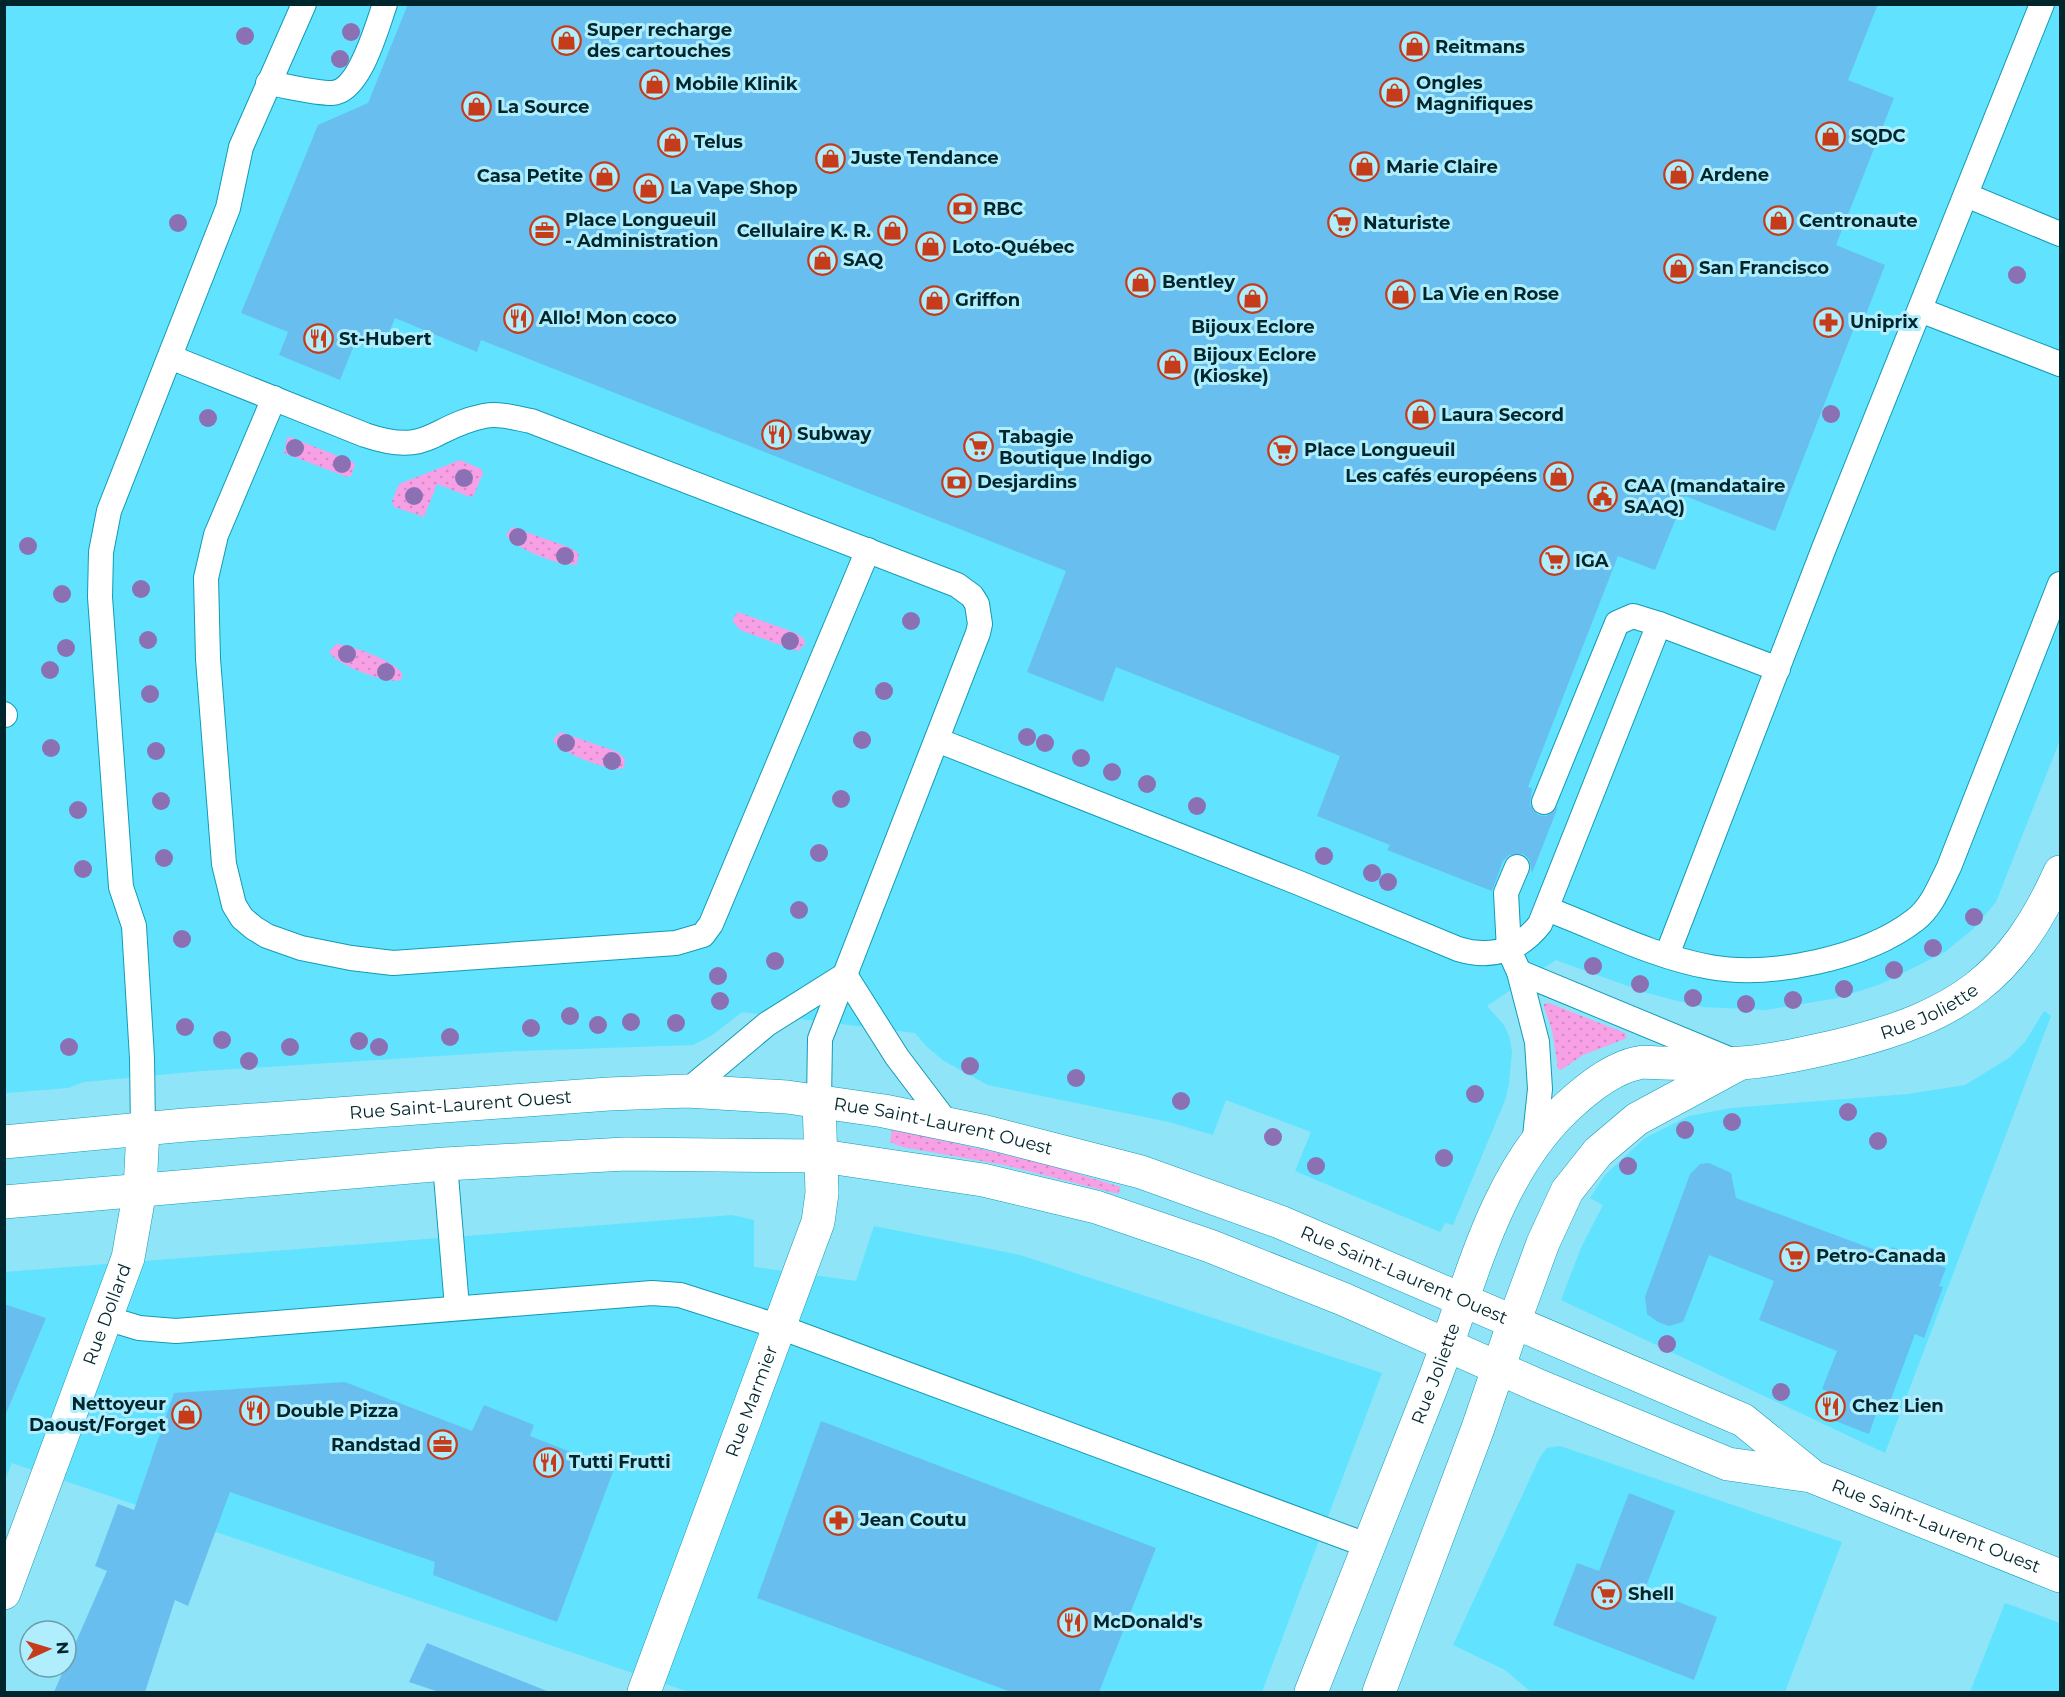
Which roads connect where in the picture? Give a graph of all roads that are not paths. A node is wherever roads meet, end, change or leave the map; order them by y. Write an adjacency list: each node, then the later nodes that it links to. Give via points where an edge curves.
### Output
1 (304, 4): 4 (lane)
2 (385, 4): 4 (lane, via 361,66 346,88 331,93)
3 (2042, 4): 5 (lane)
4 (268, 83): 8 (lane, via 241,147 228,208)
5 (1966, 195): 6 (lane); 7 (lane)
6 (2061, 234)
7 (1920, 310): 9 (lane); 14 (lane)
8 (170, 357): 10 (lane); 28 (lane, via 109,512 100,571 121,887 134,926)
9 (2061, 364)
10 (274, 398): 11 (lane, via 365,435 402,444 427,440 487,416 531,421); 11 (lane, via 209,558 208,647 229,889 242,918 254,928 301,948 393,963 676,943 703,935 716,914)
11 (868, 550): 15 (lane, via 957,585 977,604 978,633)
12 (2061, 584): 21 (lane, via 1948,867 1915,920 1855,950 1788,967 1712,967)
13 (1659, 624): 14 (lane); 16 (lane, via 1633,616 1617,623); 19 (lane)
14 (1778, 669): 21 (lane)
15 (937, 740): 20 (lane, via 1458,950 1484,954); 23 (lane)
16 (1544, 802)
17 (1517, 867): 20 (lane, via 1506,893)
18 (2061, 872): 24 (street, Rue Joliette, via 2017,948 1990,978 1953,1005 1887,1033 1817,1051)
19 (1547, 909): 20 (lane, via 1532,934); 21 (lane)
20 (1509, 951): 22 (lane)
21 (1667, 955)
22 (1519, 972): 24 (lane); 30 (lane, via 1540,1070)
23 (845, 975): 25 (lane, via 767,1023); 26 (lane, via 820,1039); 27 (lane, via 897,1057)
24 (1739, 1064): 30 (street, Rue Joliette, via 1638,1063 1587,1090); 38 (street, Rue Joliette, via 1637,1119 1582,1169 1567,1191 1543,1243)
25 (687, 1091): 26 (street, Rue Saint-Laurent Ouest); 28 (street, Rue Saint-Laurent Ouest)
26 (819, 1101): 27 (street, Rue Saint-Laurent Ouest); 31 (street, Rue Marmier)
27 (946, 1123): 35 (street, Rue Saint-Laurent Ouest, via 1173,1182 1280,1222)
28 (143, 1129): 29 (street, Rue Saint-Laurent Ouest); 33 (street, Rue Dollard)
29 (4, 1142)
30 (1534, 1146): 35 (street, Rue Joliette, via 1500,1205)
31 (822, 1156): 32 (street, Rue Saint-Laurent Ouest, via 625,1154); 39 (street, Rue Marmier, via 818,1222); 40 (street, Rue Saint-Laurent Ouest, via 984,1180 1125,1216 1210,1246)
32 (445, 1164): 33 (street, Rue Saint-Laurent Ouest); 36 (lane)
33 (140, 1190): 34 (street, Rue Saint-Laurent Ouest); 37 (street, Rue Dollard, via 128,1258)
34 (4, 1202)
35 (1462, 1300): 38 (street, Rue Saint-Laurent Ouest); 40 (street, Rue Joliette)
36 (457, 1307): 37 (lane, via 176,1331 139,1328); 39 (lane, via 666,1293)
37 (106, 1318): 45 (street, Rue Dollard)
38 (1514, 1322): 41 (street, Rue Joliette); 42 (street, Rue Saint-Laurent Ouest, via 1743,1420)
39 (780, 1328): 43 (lane); 46 (street, Rue Marmier)
40 (1447, 1344): 41 (street, Rue Saint-Laurent Ouest); 43 (street, Rue Joliette)
41 (1498, 1368): 42 (street, Rue Saint-Laurent Ouest, via 1728,1464); 48 (street, Rue Joliette)
42 (1811, 1476): 44 (street, Rue Saint-Laurent Ouest)
43 (1369, 1546): 47 (street, Rue Joliette)
44 (2061, 1576)
45 (4, 1593)
46 (644, 1692)
47 (1311, 1692)
48 (1378, 1692)

